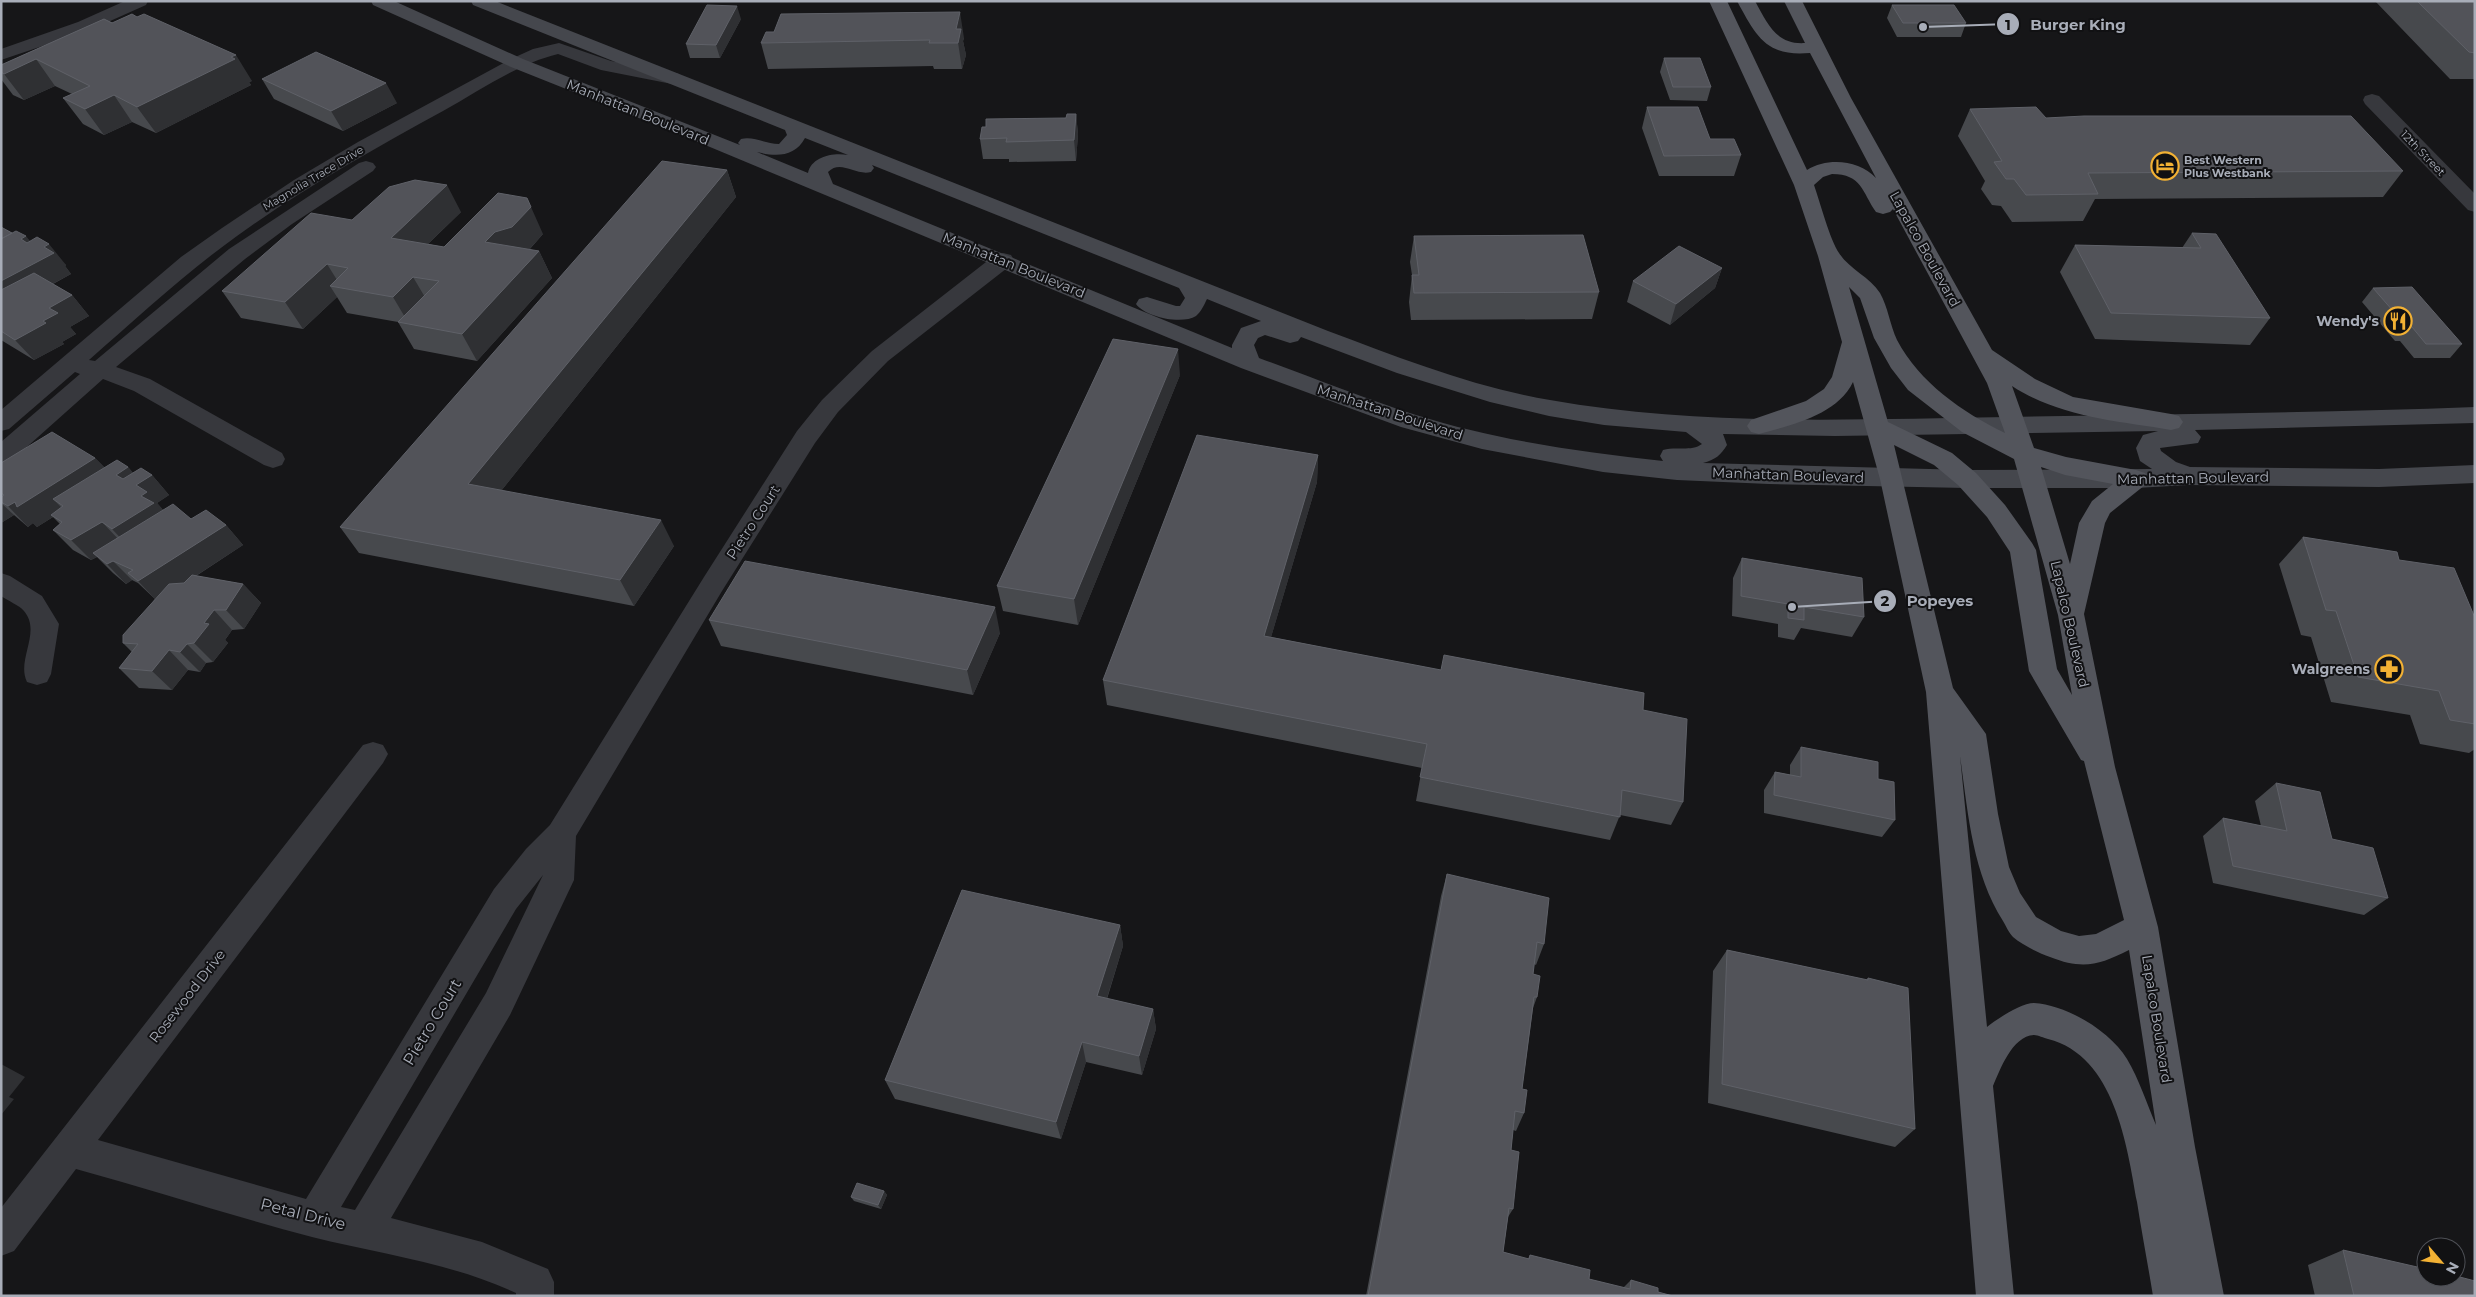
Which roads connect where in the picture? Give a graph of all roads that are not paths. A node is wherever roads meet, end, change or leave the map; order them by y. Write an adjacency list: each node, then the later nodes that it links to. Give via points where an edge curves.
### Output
1 (140, 1): 9 (street, via 84,26)
2 (380, 1): 10 (street, Manhattan Boulevard)
3 (395, 1): 7 (street, via 469,26)
4 (1718, 1): 15 (main road)
5 (1746, 1): 8 (main road, via 1766,38 1791,48)
6 (1793, 1): 8 (main road, Lapalco Boulevard)
7 (481, 13): 11 (street)
8 (1816, 47): 23 (main road, Lapalco Boulevard)
9 (1, 55)
10 (526, 67): 11 (street, Magnolia Trace Drive, via 539,53 559,48 606,66); 14 (street, Manhattan Boulevard); 27 (street, Magnolia Trace Drive, via 363,148 258,212 189,262); 28 (street, Magnolia Trace Drive, via 286,218 187,294)
11 (672, 78): 13 (street)
12 (2372, 100): 18 (street, 12th Street)
13 (793, 126): 14 (street, via 797,135 795,140 774,151 707,128); 17 (street)
14 (681, 128): 16 (street, Manhattan Boulevard)
15 (1804, 185): 19 (main road); 23 (main road, via 1815,172 1836,167 1864,178 1872,186 1905,252)
16 (825, 188): 17 (street, via 818,171 836,159 932,194); 20 (street, Manhattan Boulevard)
17 (973, 197): 22 (street)
18 (2475, 206)
19 (1829, 256): 24 (main road); 39 (main road, via 1870,295 1885,338 1898,363 1916,384)
20 (1003, 260): 21 (street, Manhattan Boulevard); 56 (street, Pietro Court, via 880,356 830,406 806,437)
21 (1041, 275): 22 (street, via 1068,274 1180,314 1193,306 1196,298); 26 (street, Manhattan Boulevard)
22 (1187, 282): 29 (street)
23 (1944, 284): 25 (main road, Lapalco Boulevard)
24 (1854, 340): 38 (main road, via 1837,390 1829,398); 40 (main road)
25 (1984, 353): 34 (main road, via 2031,388 2056,400 2078,407); 37 (main road, Lapalco Boulevard)
26 (1249, 363): 29 (street, via 1244,339 1249,333 1264,327 1401,380); 43 (street, Manhattan Boulevard, via 1409,421 1521,449)
27 (69, 364): 28 (street); 30 (street, Magnolia Trace Drive)
28 (100, 369): 31 (street, Magnolia Trace Drive); 42 (street, via 142,385)
29 (1436, 380): 36 (street, via 1482,394 1549,408)
30 (12, 400): 31 (street); 35 (street, Magnolia Trace Drive)
31 (55, 409): 41 (street, Magnolia Trace Drive)
32 (2475, 415): 33 (street)
33 (2299, 421): 34 (street); 46 (street, via 2266,436 2167,437 2152,441 2149,455 2167,468)
34 (2171, 422): 37 (street)
35 (1, 423)
36 (1690, 424): 38 (street); 43 (street, via 1712,437 1716,445 1710,453 1696,458 1653,456)
37 (2014, 425): 39 (street); 44 (main road, Lapalco Boulevard)
38 (1759, 426): 40 (street)
39 (1970, 426): 40 (street); 44 (main road)
40 (1878, 427): 47 (main road); 48 (main road, via 1943,459)
41 (1, 456)
42 (273, 460)
43 (1603, 463): 47 (street, Manhattan Boulevard, via 1677,471)
44 (2028, 466): 48 (street, Manhattan Boulevard); 49 (street, Manhattan Boulevard); 51 (main road, Lapalco Boulevard)
45 (2475, 474): 46 (street, Manhattan Boulevard, via 2378,478)
46 (2188, 476): 49 (street, Manhattan Boulevard)
47 (1892, 479): 48 (street, Manhattan Boulevard); 53 (main road)
48 (1967, 479): 55 (main road, via 1996,511 2023,550 2043,671)
49 (2136, 479): 51 (main road, via 2101,507 2092,523)
50 (1, 583): 52 (street, via 32,603 45,624)
51 (2071, 615): 55 (main road, Lapalco Boulevard)
52 (36, 674)
53 (1940, 692): 57 (main road, via 1972,734 1994,868 2008,901 2025,927 2054,944 2079,951 2099,948); 58 (main road)
54 (373, 754): 59 (street, Rosewood Drive)
55 (2100, 767): 57 (main road, Lapalco Boulevard)
56 (562, 834): 60 (street, Pietro Court, via 505,899); 61 (street, Pietro Court, via 558,880 498,1004)
57 (2142, 926): 66 (main road, Lapalco Boulevard, via 2177,1147)
58 (1976, 1086): 64 (main road); 65 (main road, via 1994,1043 2013,1028 2034,1019 2065,1027 2094,1045 2115,1070 2142,1134)
59 (69, 1148): 60 (street, Petal Drive); 62 (street, Rosewood Drive)
60 (314, 1219): 61 (street, Petal Drive)
61 (364, 1229): 63 (street, Petal Drive, via 507,1268)
62 (1, 1238)
63 (535, 1289)
64 (1995, 1296)
65 (2172, 1296)
66 (2205, 1296)

